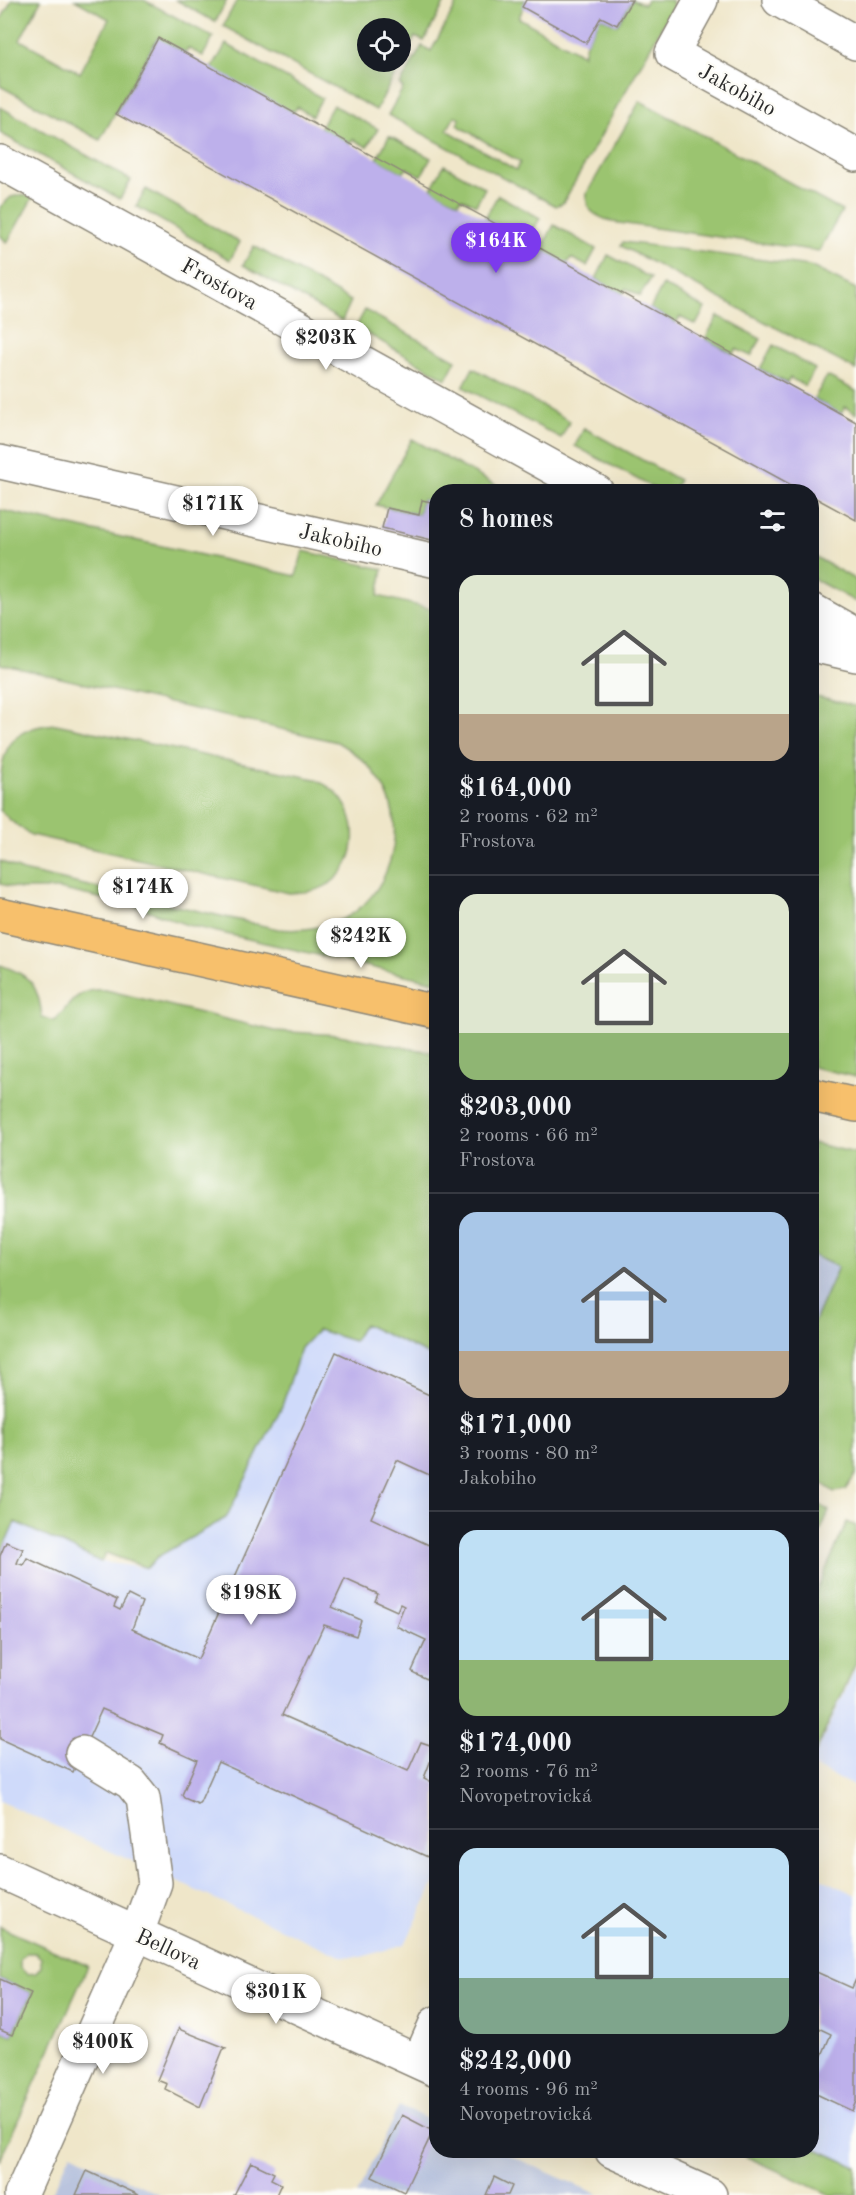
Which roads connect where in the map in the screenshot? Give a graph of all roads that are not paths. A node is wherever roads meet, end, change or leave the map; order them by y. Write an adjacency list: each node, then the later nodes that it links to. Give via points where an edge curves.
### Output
1 (701, 0): 4 (street, Jakobiho, via 672,53)
2 (779, 0): 3 (street)
3 (856, 43)
4 (856, 154)
5 (0, 162): 7 (street, Frostova)
6 (0, 462): 8 (street, Jakobiho)
7 (583, 484)
8 (429, 559)
9 (819, 614): 10 (street)
10 (856, 635)
11 (819, 647): 12 (street)
12 (856, 656)
13 (0, 915): 14 (main road)
14 (429, 1010)
15 (819, 1097): 16 (main road)
16 (856, 1105)
17 (82, 1753): 19 (street, via 132,1783 143,1798 155,1883)
18 (0, 1871): 19 (street, Bellova)
19 (138, 1933): 20 (street, Bellova); 22 (street)
20 (428, 2066)
21 (628, 2158): 23 (street)
22 (21, 2195)
23 (710, 2195)

